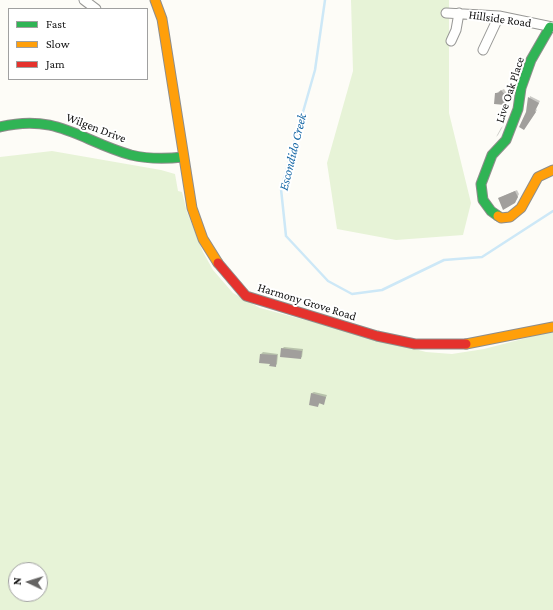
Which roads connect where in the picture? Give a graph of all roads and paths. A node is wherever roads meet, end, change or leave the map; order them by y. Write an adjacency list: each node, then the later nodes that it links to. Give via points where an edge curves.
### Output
1 (84, 0): 3 (street)
2 (155, 0): 11 (main road, Harmony Grove Road, via 162,19)
3 (96, 8)
4 (446, 13): 5 (street, Hillside Road)
5 (459, 13): 6 (street, Hillside Road); 8 (street)
6 (499, 16): 7 (street, Hillside Road); 9 (street)
7 (552, 27): 12 (main road, Live Oak Place, via 531,60 521,88 518,109 506,140 492,155 486,168 481,184 483,200 491,211 501,218 510,217 521,208 538,177)
8 (451, 41)
9 (483, 50)
10 (0, 127): 11 (main road, Wilgen Drive, via 22,123 45,123 76,132 126,153 149,158)
11 (183, 157): 13 (main road, Harmony Grove Road, via 192,208 203,239 220,265 246,296 377,336 415,344 464,344)
12 (553, 170)
13 (553, 327)

